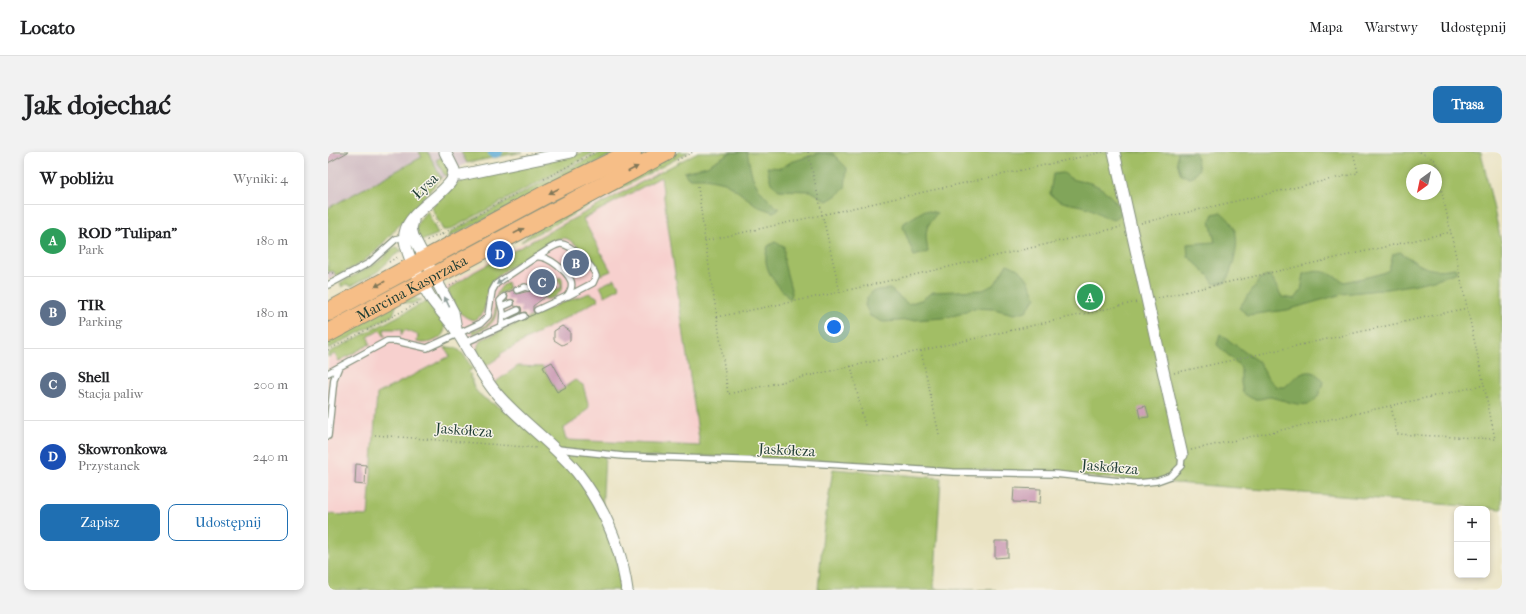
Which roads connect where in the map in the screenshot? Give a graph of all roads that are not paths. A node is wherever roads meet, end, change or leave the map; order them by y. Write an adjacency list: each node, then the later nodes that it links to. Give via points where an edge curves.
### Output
1 (445, 152): 6 (street, Łysa)
2 (571, 152): 6 (street)
3 (632, 152): 9 (main road, Marcina Kasprzaka, one-way to 9, via 550,192)
4 (666, 152): 10 (main road, Marcina Kasprzaka, one-way to 4)
5 (1114, 152): 33 (street)
6 (454, 175): 7 (street, Łysa, via 450,184 413,218)
7 (408, 235): 9 (street, Łysa, via 405,247); 11 (lane, via 396,239 369,263)
8 (536, 257): 15 (lane, via 544,256 549,259 570,279 571,286); 15 (lane, via 562,243 572,248 593,269 596,276 593,283); 26 (lane, one-way to 26, via 496,284 486,318)
9 (420, 262): 10 (street, Łysa); 22 (main road, Marcina Kasprzaka, one-way to 22)
10 (429, 279): 26 (street, Łysa, via 430,297); 27 (main road, Marcina Kasprzaka)
11 (328, 285)
12 (528, 288): 13 (lane)
13 (517, 290)
14 (504, 296): 19 (lane, via 500,301)
15 (567, 296): 18 (lane)
16 (540, 301): 18 (lane)
17 (510, 303): 19 (lane)
18 (548, 305): 21 (lane)
19 (502, 307): 24 (lane)
20 (518, 310): 24 (lane)
21 (537, 310)
22 (328, 312)
23 (524, 316): 25 (lane)
24 (503, 317): 25 (lane)
25 (502, 326): 28 (lane)
26 (457, 331): 28 (street, Łysa); 29 (lane, via 427,348 390,340)
27 (328, 333)
28 (464, 343): 32 (street, Łysa, via 477,367 497,394)
29 (340, 367): 30 (lane); 31 (lane, via 334,379)
30 (328, 373)
31 (328, 436)
32 (554, 449): 33 (lane, Jaskółcza, via 624,456 794,462 953,472 1055,474 1138,483 1171,476 1181,466); 34 (street, Łysa, via 576,472 595,499 613,532 624,565)
33 (1182, 453)
34 (627, 590)

